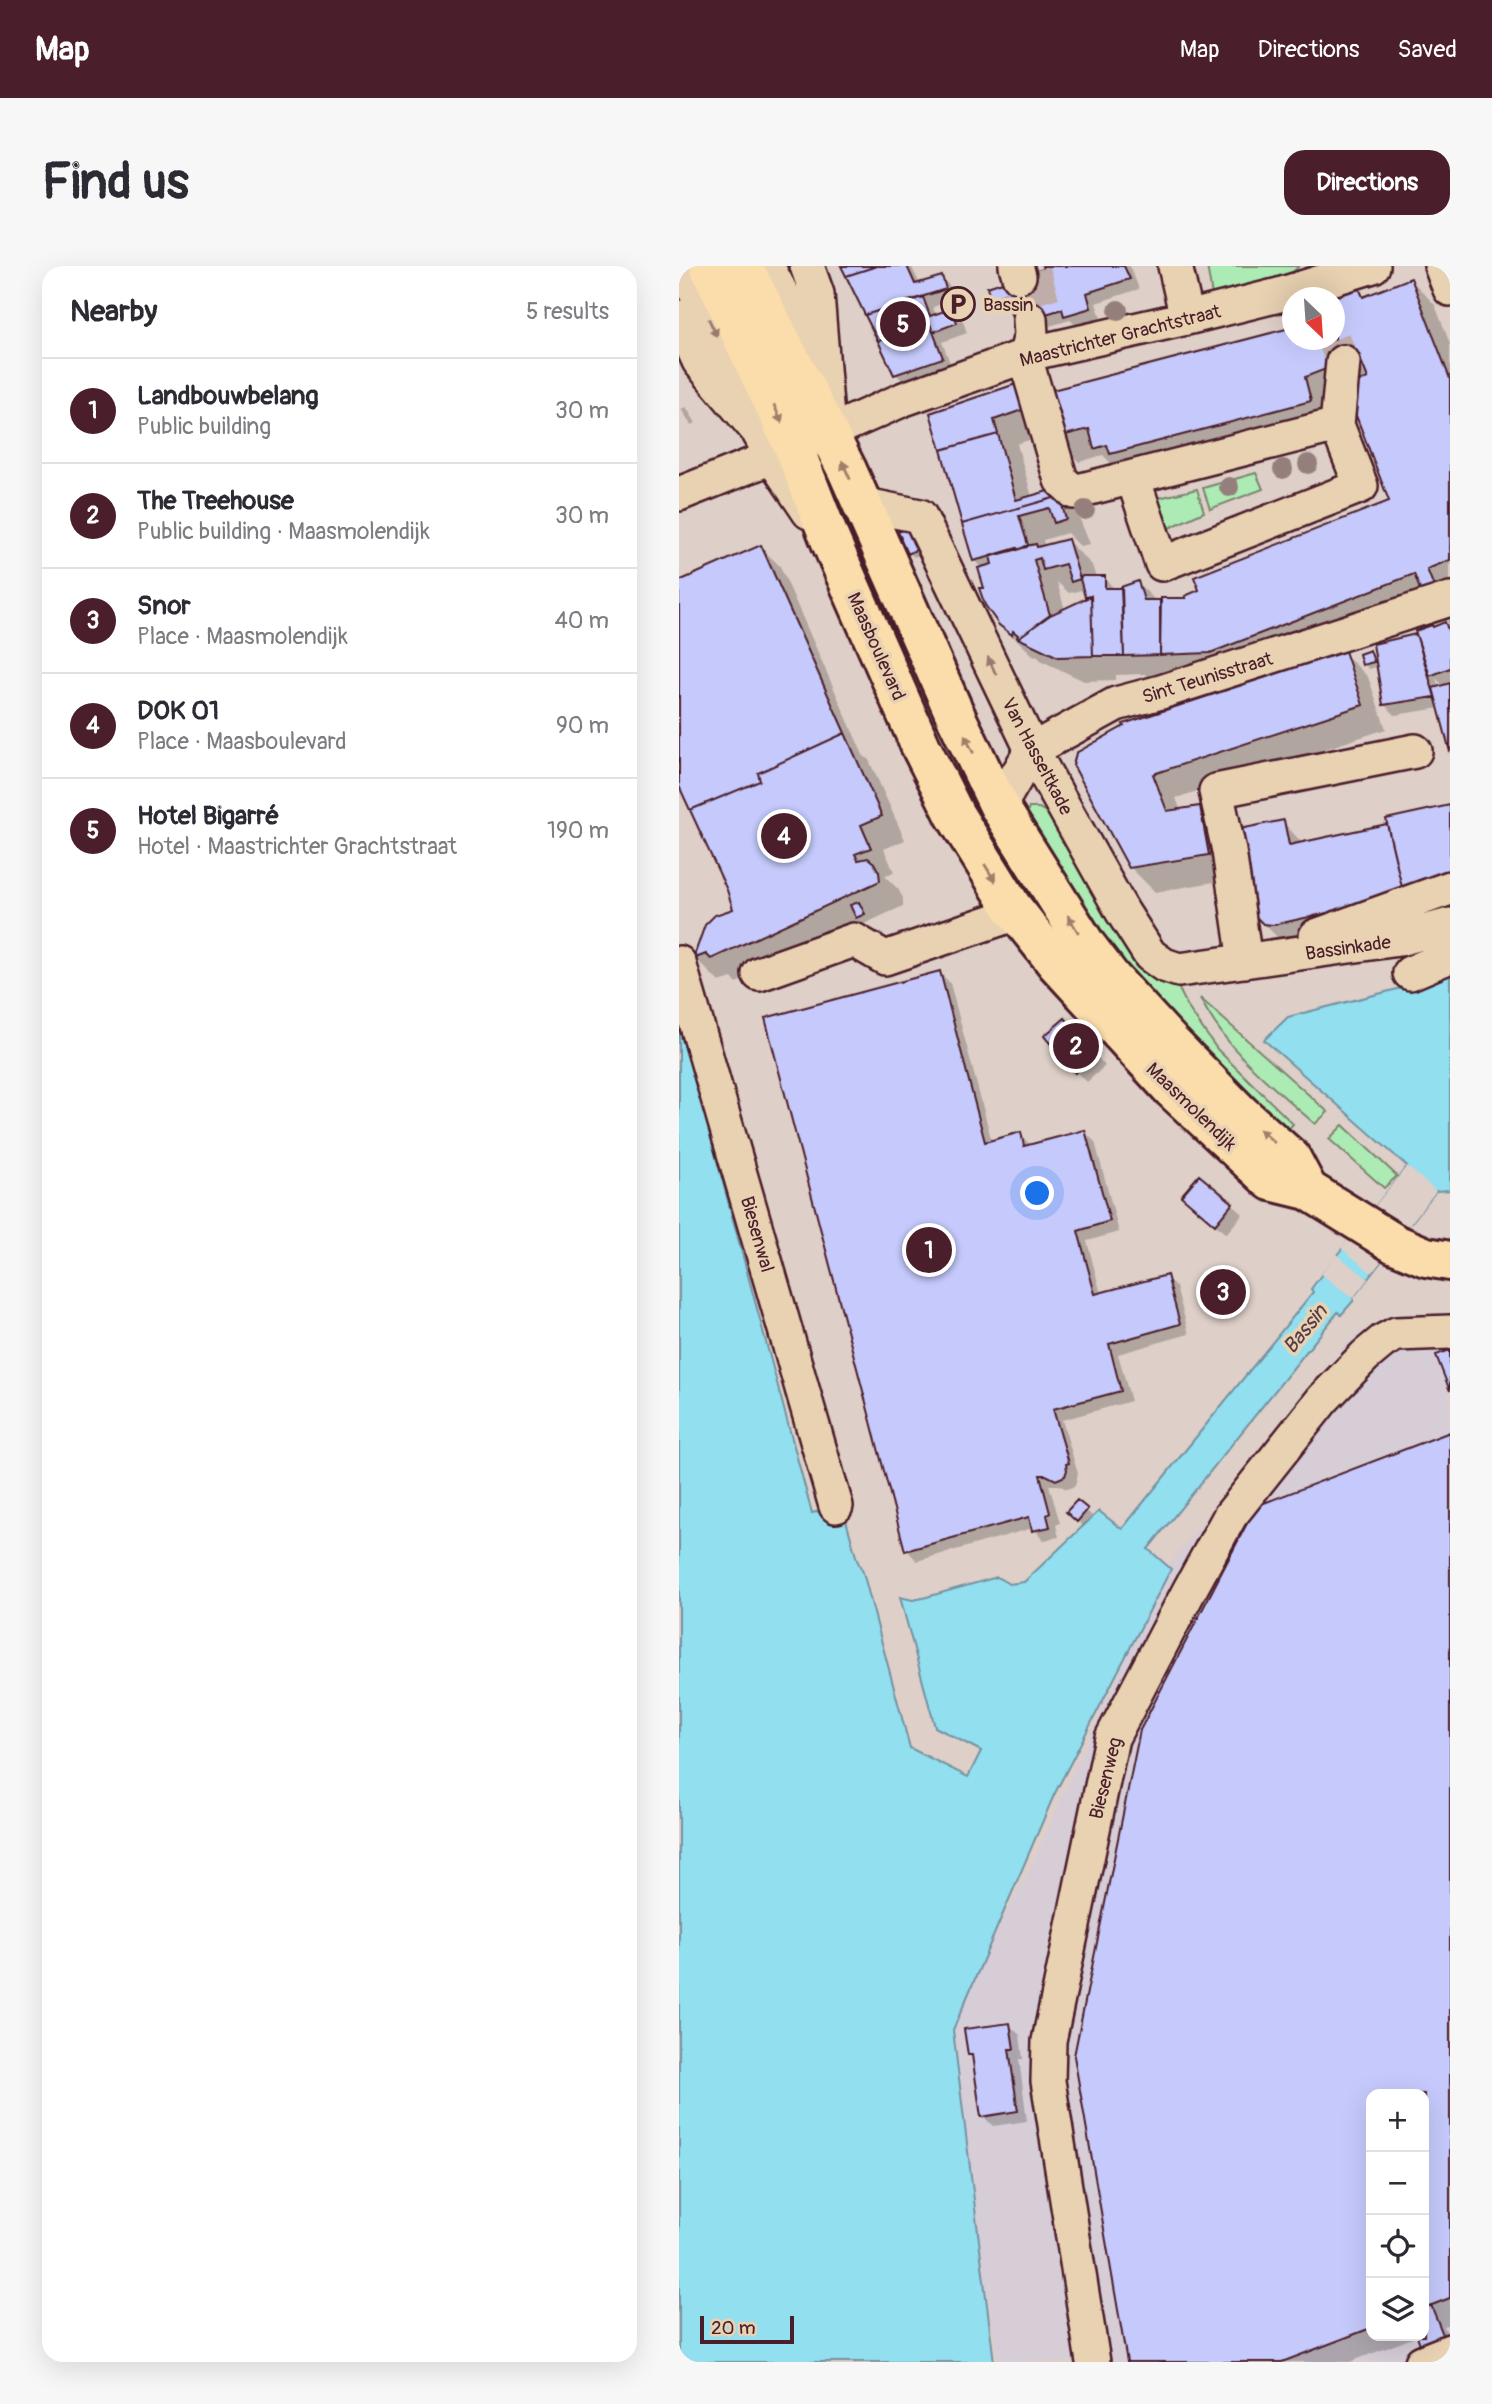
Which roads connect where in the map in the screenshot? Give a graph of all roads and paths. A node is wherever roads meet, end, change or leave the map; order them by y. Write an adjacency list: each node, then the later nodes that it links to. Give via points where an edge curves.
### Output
1 (684, 266): 20 (street, Maasboulevard, one-way to 20)
2 (709, 266): 20 (main road, Maasboulevard, one-way to 20)
3 (743, 266): 19 (main road)
4 (767, 266): 17 (street)
5 (807, 266): 17 (street, via 817,294)
6 (1175, 266): 14 (street)
7 (1373, 266): 9 (street, Maastrichter Grachtstraat)
8 (1441, 266): 10 (street)
9 (1328, 287)
10 (1450, 289)
11 (1282, 298): 14 (street, Maastrichter Grachtstraat)
12 (679, 317): 20 (street, via 699,361)
13 (1038, 317): 15 (street)
14 (1187, 318): 15 (street, Maastrichter Grachtstraat)
15 (1029, 355): 19 (street, Maastrichter Grachtstraat, via 904,399); 21 (street, via 1061,480 1074,492)
16 (1343, 362): 18 (street)
17 (824, 372): 19 (street)
18 (1337, 425): 21 (street); 21 (street, via 1361,486 1162,564)
19 (829, 432): 20 (street, Maastrichter Grachtstraat); 23 (main road, one-way to 19)
20 (774, 445): 22 (street); 29 (main road, Maasboulevard, one-way to 29, via 831,542 955,815)
21 (1133, 478)
22 (679, 494)
23 (861, 504): 25 (street, Van Hasseltkade, one-way to 23, via 920,516); 27 (main road, one-way to 23)
24 (1450, 599): 25 (street, Sint Teunisstraat, via 1116,705)
25 (1032, 750): 27 (street); 32 (street, Van Hasseltkade, via 1150,955 1179,970)
26 (1415, 751): 32 (street, via 1216,791)
27 (999, 806): 36 (main road, one-way to 27, via 1086,945)
28 (1450, 888): 32 (street)
29 (1017, 913): 35 (street, via 885,958 854,940); 36 (main road, Maasboulevard)
30 (1450, 925): 32 (street, Bassinkade, via 1399,939)
31 (1450, 956): 34 (street, Bassinkade)
32 (1245, 961)
33 (679, 962): 39 (street, Biesenwal)
34 (1410, 973)
35 (759, 974)
36 (1101, 990): 37 (main road, Maasmolendijk, via 1171,1043 1291,1158 1308,1190 1395,1244)
37 (1450, 1261)
38 (1450, 1332): 41 (street, Biesenweg, via 1390,1336 1323,1399 1230,1516 1112,1738 1048,2058)
39 (836, 1506)
40 (1450, 2351): 42 (street)
41 (1093, 2362)
42 (1422, 2362)

